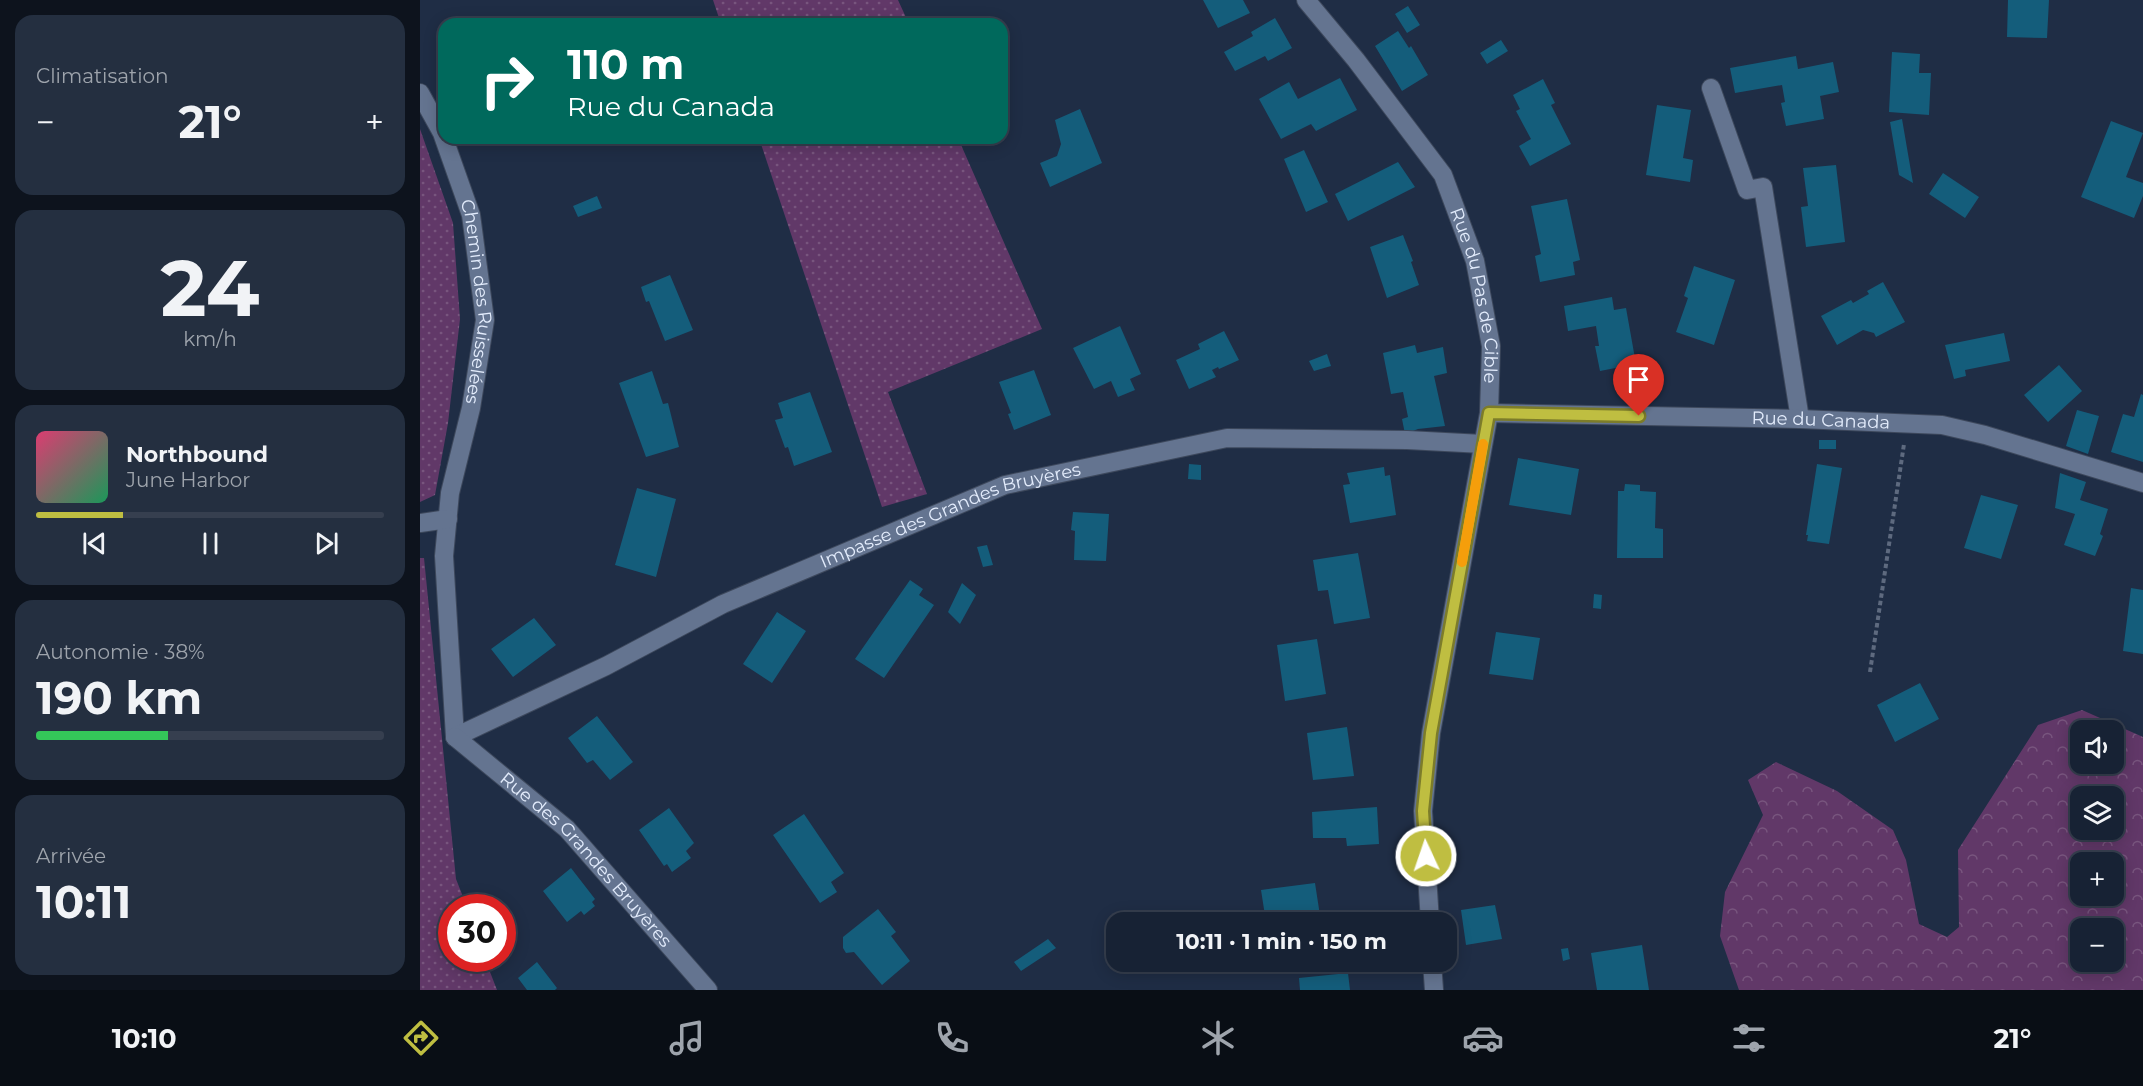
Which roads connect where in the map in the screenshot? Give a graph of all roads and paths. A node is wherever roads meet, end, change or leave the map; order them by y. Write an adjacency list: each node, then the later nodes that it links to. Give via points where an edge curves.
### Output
1 (1306, 0): 6 (street, Rue du Pas de Cible, via 1443,175 1475,261 1491,346)
2 (1711, 88): 7 (street, via 1747,190 1763,187)
3 (420, 93): 4 (street, Chemin des Ruisselées)
4 (438, 126)
5 (446, 144): 11 (street, Chemin des Ruisselées, via 471,215 485,320)
6 (1489, 413): 7 (street, Rue du Canada); 9 (street, Rue du Pas de Cible)
7 (1800, 419): 8 (street, Rue du Canada)
8 (1907, 423): 10 (street, Rue du Canada, via 1942,425 1984,435); 13 (path)
9 (1483, 444): 14 (street, Impasse des Grandes Bruyères, via 1227,438 1005,485 723,604 606,666); 15 (street, Rue du Pas de Cible, via 1431,733 1423,811)
10 (2143, 483)
11 (448, 519): 12 (street); 14 (street, Chemin des Ruisselées, via 444,556)
12 (420, 523)
13 (1870, 672)
14 (455, 737): 17 (street, Rue des Grandes Bruyères, via 567,829)
15 (1429, 912)
16 (1433, 972): 18 (street)
17 (708, 990)
18 (1434, 990)

